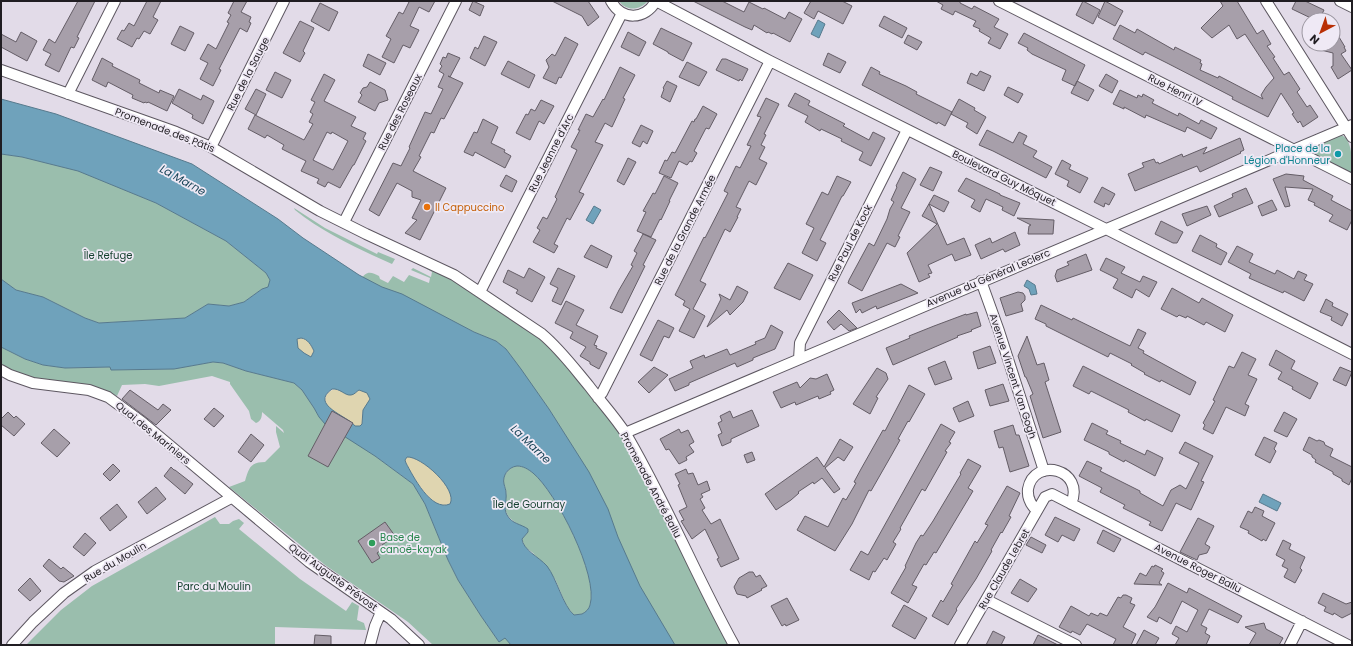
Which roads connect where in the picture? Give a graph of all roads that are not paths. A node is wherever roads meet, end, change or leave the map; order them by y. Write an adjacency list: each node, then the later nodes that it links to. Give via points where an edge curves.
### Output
1 (115, 1): 13 (street)
2 (284, 1): 17 (street, Rue de la Sauge)
3 (456, 1): 20 (street, Rue des Roseaux)
4 (611, 1): 10 (street)
5 (656, 1): 10 (street, via 652,8 638,16); 11 (street, Boulevard Guy Môquet)
6 (999, 1): 18 (street, Rue Henri IV)
7 (1266, 1): 14 (street)
8 (1340, 1): 9 (street)
9 (1352, 7)
10 (622, 13): 24 (street, Rue Jeanne d'Arc)
11 (770, 61): 15 (street, Boulevard Guy Môquet); 28 (street, Rue de la Grande Armée)
12 (1, 70): 13 (street, Promenade des Pâtis)
13 (68, 94): 17 (street, Promenade des Pâtis)
14 (1349, 126): 16 (street); 18 (street, Avenue du Général Leclerc)
15 (907, 130): 21 (street, Boulevard Guy Môquet); 26 (street, Rue Paul de Kock, via 800,343)
16 (1352, 137)
17 (211, 147): 20 (street, Promenade des Pâtis, via 320,211)
18 (1292, 150): 19 (street, Rue Henri IV); 21 (street, Avenue du Général Leclerc)
19 (1352, 178)
20 (344, 222): 22 (street, Promenade des Pâtis)
21 (1106, 229): 23 (street, Avenue du Général Leclerc); 25 (street, Boulevard Guy Môquet)
22 (383, 242): 24 (street, Promenade André Ballu, via 454,275)
23 (981, 281): 26 (street, Avenue du Général Leclerc); 30 (street, Avenue Vincent Van Gogh)
24 (480, 292): 28 (street, Promenade André Ballu, via 551,342)
25 (1352, 354)
26 (799, 359): 29 (street, Avenue du Général Leclerc)
27 (1, 370): 32 (street, Quai des Mariniers, via 33,383 89,390 108,397 142,422)
28 (598, 398): 29 (street, Promenade André Ballu)
29 (625, 433): 42 (street, Promenade André Ballu)
30 (1044, 471): 33 (street, via 1059,471 1067,476 1074,489); 35 (street, via 1035,476 1028,489 1030,503)
31 (1048, 495): 33 (street, Avenue Roger Ballu, via 1052,494); 35 (street, Rue Claude Lebret)
32 (231, 498): 34 (street, Quai des Mariniers); 39 (street, Rue du Moulin, via 91,574 64,593)
33 (1071, 504): 38 (street, Avenue Roger Ballu)
34 (246, 511): 37 (street, Quai Auguste Prévost, via 316,568)
35 (1037, 511): 36 (street, Rue Claude Lebret)
36 (987, 600): 43 (street, Rue Claude Lebret); 44 (street)
37 (381, 612): 40 (street); 41 (street, Quai Auguste Prévost)
38 (1302, 621): 45 (street); 46 (street, Avenue Roger Ballu)
39 (12, 645)
40 (370, 645)
41 (419, 645)
42 (734, 645)
43 (960, 645)
44 (1076, 645)
45 (1290, 645)
46 (1348, 645)

